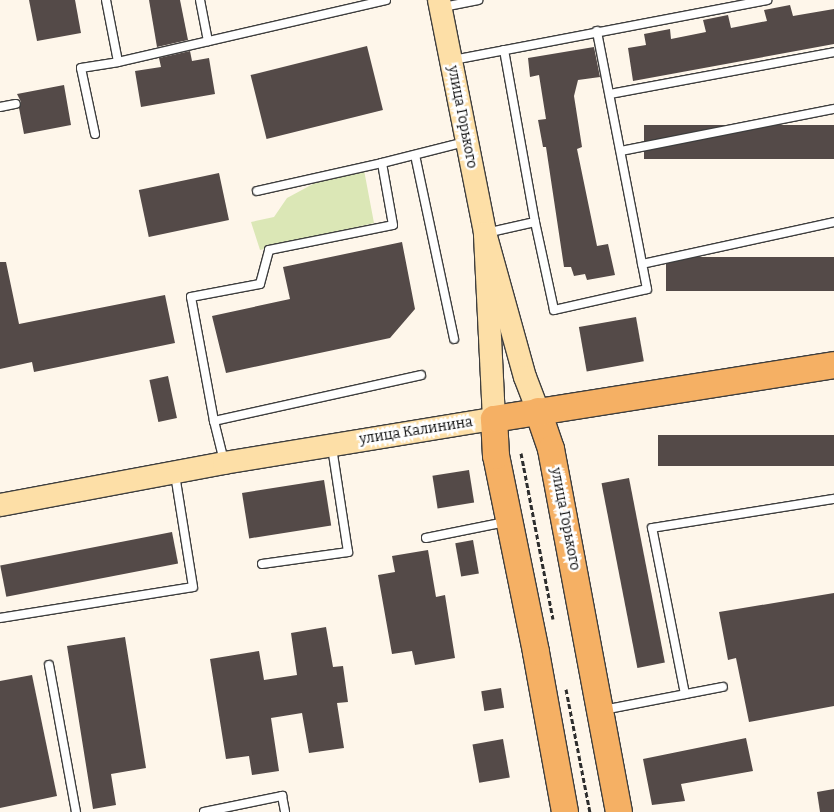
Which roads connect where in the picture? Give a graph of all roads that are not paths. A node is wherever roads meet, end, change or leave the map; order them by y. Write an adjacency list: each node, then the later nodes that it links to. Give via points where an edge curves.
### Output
1 (106, 0): 12 (lane)
2 (200, 0): 8 (lane)
3 (386, 0): 8 (lane)
4 (478, 0): 6 (lane)
5 (767, 0): 7 (lane)
6 (439, 4): 11 (main road, улица Горького)
7 (598, 31): 9 (lane); 13 (lane)
8 (208, 41): 12 (lane)
9 (504, 50): 11 (lane); 23 (lane)
10 (834, 52): 13 (lane)
11 (451, 60): 18 (main road, улица Горького)
12 (118, 62): 17 (lane, via 81,68)
13 (610, 94): 19 (lane)
14 (16, 104): 15 (lane)
15 (0, 107)
16 (834, 109): 19 (lane)
17 (95, 134)
18 (467, 142): 20 (lane); 25 (main road, улица Горького)
19 (621, 151): 26 (lane)
20 (415, 154): 21 (lane); 27 (lane)
21 (382, 163): 22 (lane); 32 (lane, via 393,225 270,250 260,284 191,297)
22 (257, 191)
23 (535, 222): 25 (lane); 26 (lane, via 554,310 647,289)
24 (834, 222): 26 (lane)
25 (485, 233): 30 (main road, улица Горького, via 525,377); 31 (main road, улица Горького)
26 (642, 264)
27 (454, 339)
28 (834, 365): 30 (main road, улица Калинина)
29 (421, 375): 32 (lane)
30 (538, 411): 31 (main road, улица Калинина); 45 (main road, улица Горького, via 552,449)
31 (494, 418): 33 (main road, улица Калинина); 38 (main road, улица Горького, via 496,456)
32 (214, 421): 34 (lane)
33 (332, 445): 34 (main road, улица Калинина); 40 (lane, via 348,552)
34 (224, 463): 35 (main road, улица Калинина)
35 (174, 472): 37 (main road, улица Калинина); 41 (lane, via 193,586)
36 (834, 499): 44 (lane, via 652,528)
37 (0, 505)
38 (510, 521): 39 (lane); 49 (main road, улица Горького)
39 (426, 538)
40 (262, 564)
41 (0, 618)
42 (49, 665): 46 (lane)
43 (723, 687): 44 (lane)
44 (685, 694): 45 (lane)
45 (601, 710): 50 (main road, улица Горького)
46 (76, 812)
47 (204, 812): 48 (lane, via 282,796)
48 (285, 812)
49 (565, 812)
50 (619, 812)

